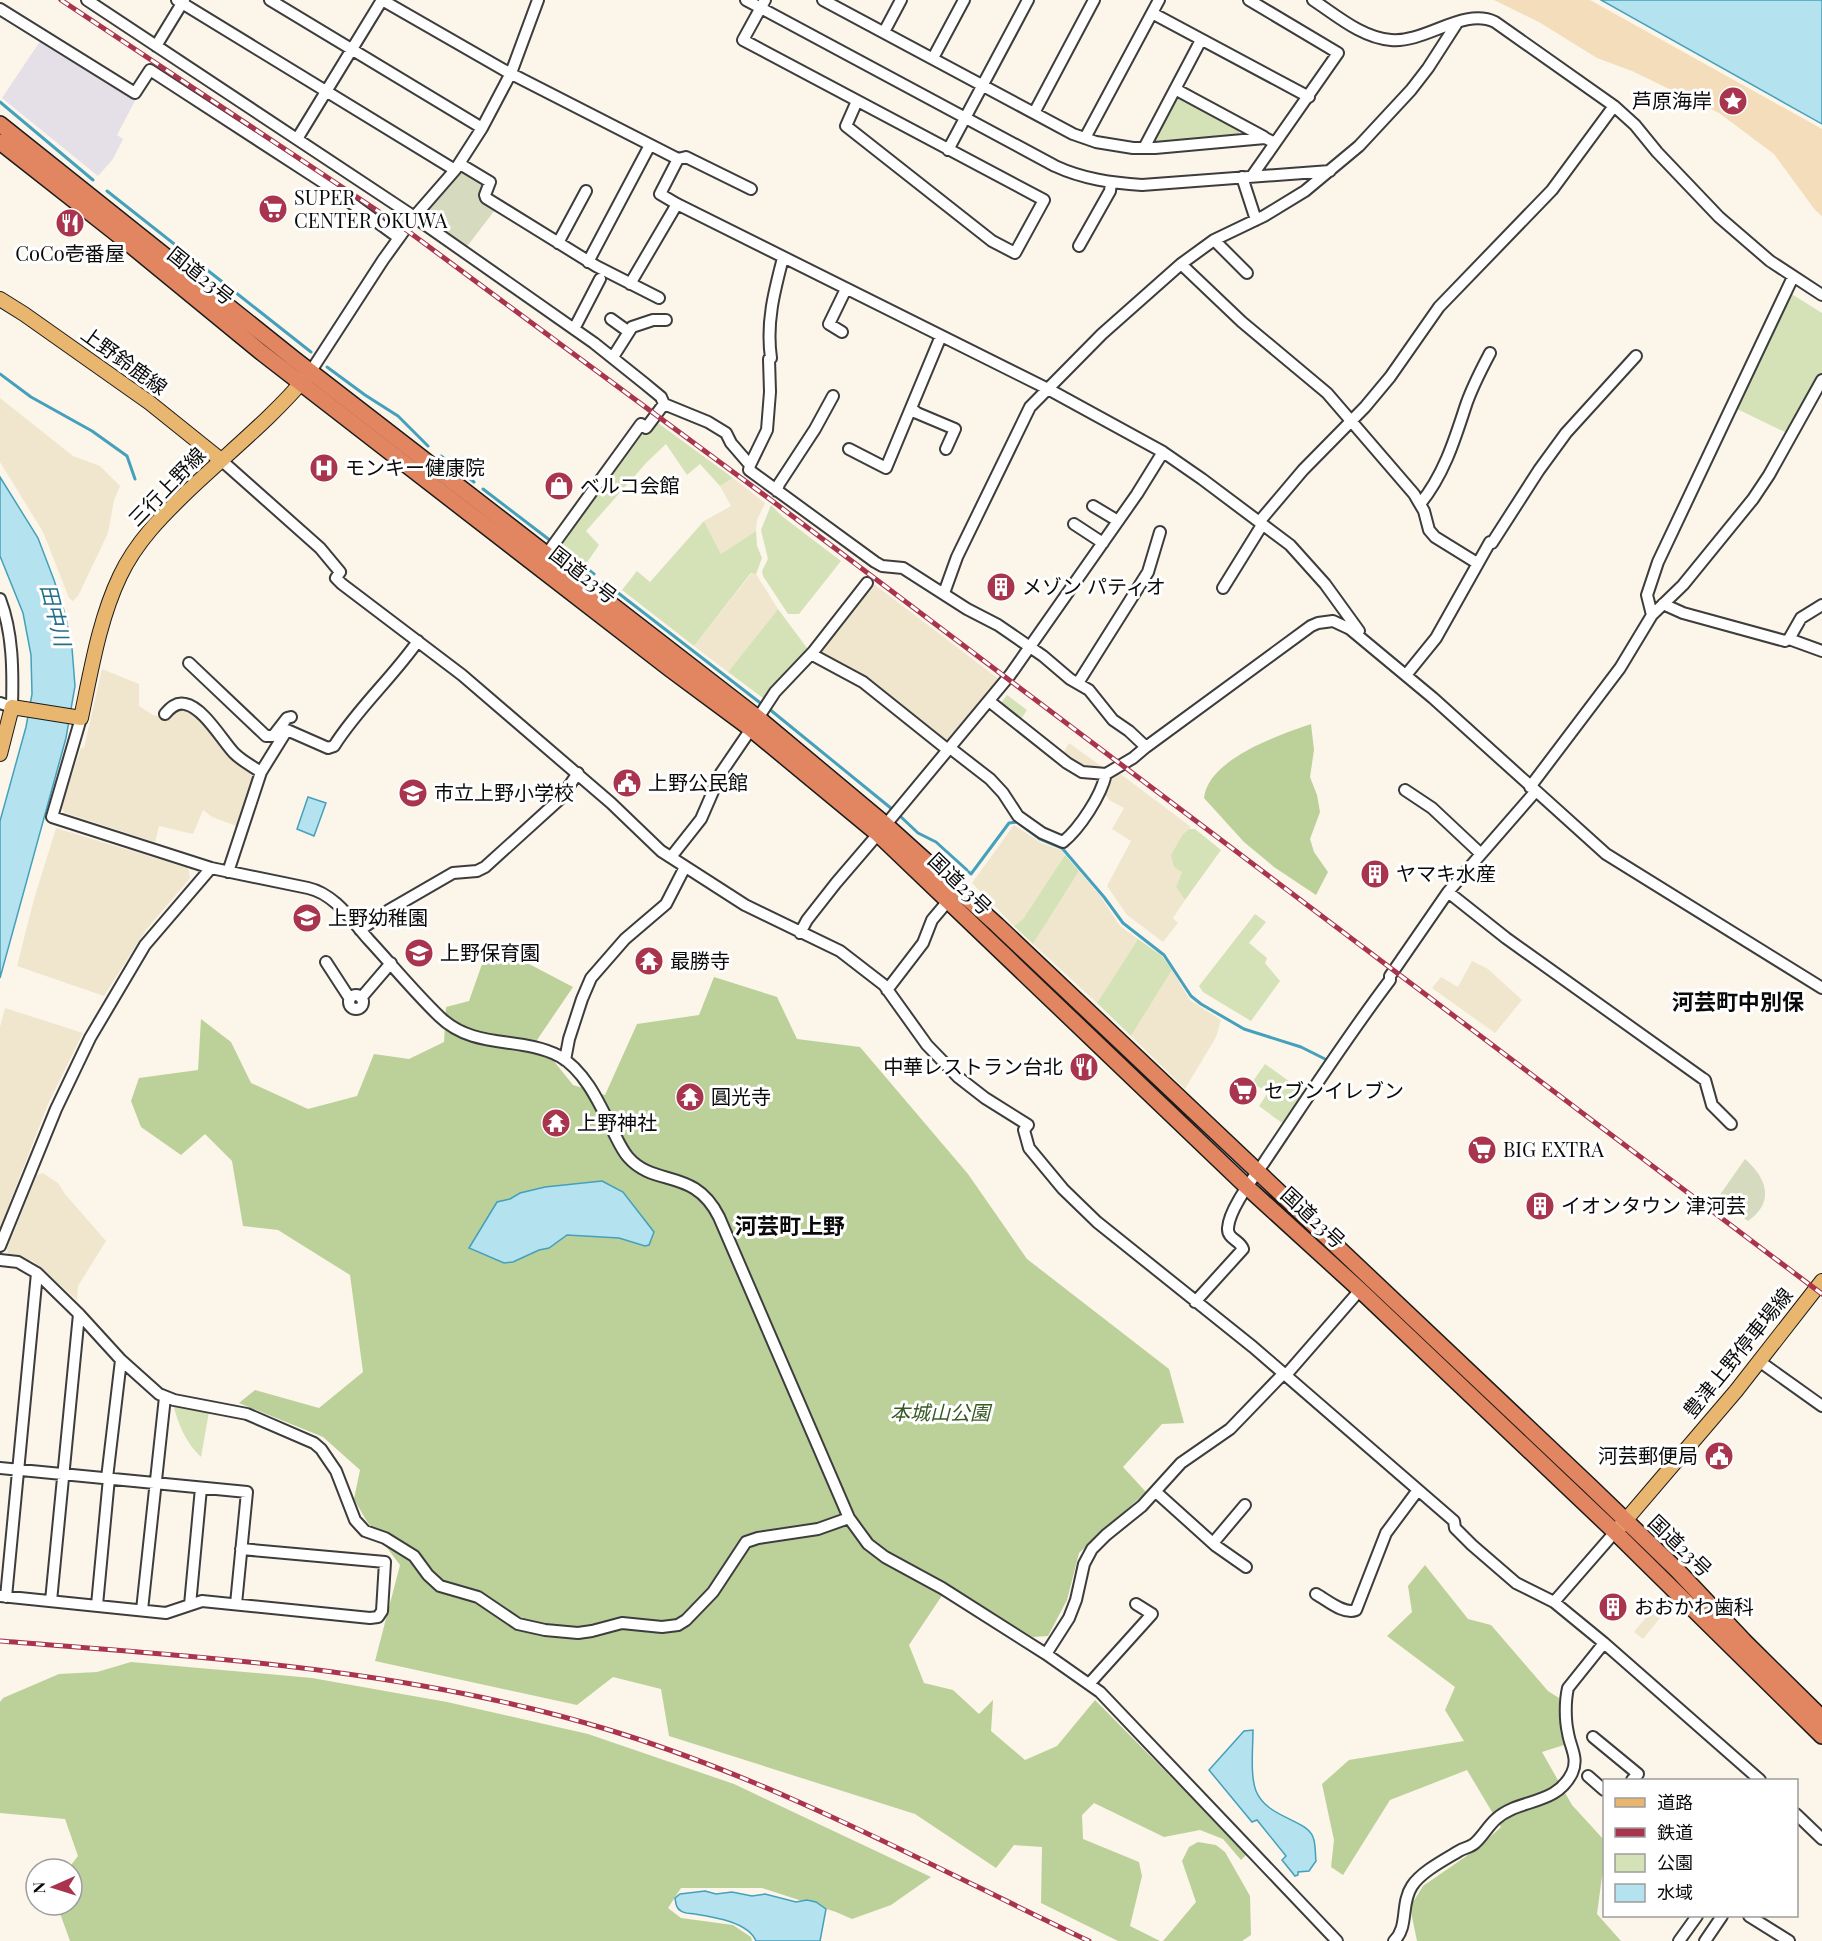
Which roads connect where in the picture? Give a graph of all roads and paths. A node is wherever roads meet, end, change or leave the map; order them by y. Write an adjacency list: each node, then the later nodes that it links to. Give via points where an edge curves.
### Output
1 (87, 0): 22 (street)
2 (270, 0): 23 (street)
3 (382, 0): 23 (street); 25 (street)
4 (538, 0): 25 (street)
5 (746, 0): 16 (street)
6 (823, 0): 15 (street)
7 (901, 0): 20 (street)
8 (964, 0): 24 (street)
9 (1028, 0): 26 (street)
10 (1094, 0): 32 (street)
11 (1159, 0): 18 (street)
12 (1249, 0): 29 (street, via 1338,53)
13 (1312, 0): 19 (street, via 1362,32 1391,40 1419,37)
14 (181, 1): 22 (street); 28 (street)
15 (835, 3): 20 (street)
16 (763, 4): 30 (street, via 743,40); 33 (street)
17 (0, 9): 53 (street, via 135,93 150,70 324,183)
18 (1152, 13): 21 (street); 36 (street)
19 (1457, 23): 31 (street, via 1474,18 1495,22); 45 (street, via 1411,90)
20 (884, 32): 24 (street)
21 (1201, 40): 27 (street); 29 (street)
22 (156, 46): 37 (street)
23 (352, 50): 28 (street); 35 (street)
24 (933, 58): 26 (street)
25 (511, 73): 35 (street); 40 (street)
26 (982, 85): 32 (street); 33 (street)
27 (1175, 88): 38 (street); 41 (street)
28 (327, 91): 37 (street); 44 (street)
29 (1309, 97): 38 (street)
30 (857, 101): 42 (street); 42 (street, via 846,126 992,242 1015,253 1044,200)
31 (1614, 106): 61 (street, via 1719,217); 83 (street, via 1552,190 1439,307 1390,377)
32 (1034, 113): 36 (street)
33 (965, 117): 42 (street); 47 (street, via 1066,171)
34 (0, 124): 77 (highway, 国道23号)
35 (482, 129): 44 (street)
36 (1085, 138): 41 (street, via 1118,147)
37 (297, 139): 51 (street)
38 (1270, 140): 41 (street); 46 (street)
39 (0, 142): 77 (highway, 国道23号)
40 (650, 145): 43 (street); 58 (street)
41 (1144, 148)
42 (948, 150)
43 (678, 159): 48 (street, via 686,157); 50 (street, via 660,194)
44 (458, 167): 51 (street); 55 (street, via 490,182 486,198)
45 (1331, 171): 46 (street); 52 (street)
46 (1247, 177): 47 (street, via 1142,185); 52 (street)
47 (1111, 182): 56 (street, via 1110,191)
48 (751, 189)
49 (586, 191): 55 (street)
50 (677, 204): 57 (street); 63 (street)
51 (414, 217): 53 (street); 70 (street)
52 (1256, 220): 54 (street)
53 (399, 238): 77 (street)
54 (1214, 240): 59 (street); 60 (street)
55 (558, 243): 58 (street)
56 (1080, 246)
57 (783, 258): 64 (street); 88 (street, via 768,328 771,358 767,429)
58 (588, 262): 63 (street)
59 (1181, 264): 79 (street); 83 (street, via 1313,379)
60 (1247, 273)
61 (1793, 277): 65 (street); 105 (street, via 1658,562 1647,595)
62 (600, 279): 70 (street)
63 (630, 284): 66 (street)
64 (846, 289): 72 (street, via 829,324); 73 (street)
65 (1822, 295)
66 (658, 298)
67 (0, 299): 87 (main road, 上野鈴鹿線, via 150,403)
68 (610, 319): 71 (street)
69 (666, 320): 71 (street, via 646,322)
70 (574, 329): 76 (street)
71 (629, 332): 76 (street)
72 (842, 332)
73 (941, 336): 79 (street); 82 (street)
74 (1490, 352): 90 (street, via 1453,446)
75 (1636, 356): 98 (street, via 1566,434)
76 (612, 357): 81 (street, via 661,397)
77 (306, 377): 87 (main road, 三行上野線); 97 (highway, 国道23号); 120 (highway, 国道23号, via 670,669)
78 (1821, 382): 103 (street, via 1753,499)
79 (1048, 388): 86 (street); 101 (street, via 1030,407)
80 (833, 396): 89 (street)
81 (664, 404): 88 (street, via 726,433); 97 (street, via 646,428 641,424)
82 (912, 409): 84 (street, via 886,468); 85 (street, via 955,429)
83 (1351, 423): 90 (street); 94 (street, via 1303,470)
84 (849, 448)
85 (946, 449)
86 (1163, 452): 92 (street); 94 (street)
87 (221, 460): 108 (street, via 320,548 340,572 336,578 342,584); 118 (main road, 三行上野線, via 154,525 126,564 102,624)
88 (750, 465): 89 (street, via 749,470)
89 (777, 490): 101 (street, via 875,562 903,568)
90 (1420, 504): 98 (street, via 1435,537)
91 (1093, 506): 92 (street)
92 (1118, 521): 96 (street)
93 (1074, 524): 96 (street)
94 (1261, 524): 100 (street); 106 (street, via 1304,558)
95 (1160, 532): 114 (street, via 1148,572)
96 (1103, 543): 109 (street)
97 (546, 555): 120 (highway, 国道23号)
98 (1477, 563): 113 (street, via 1436,638)
99 (867, 583): 111 (street)
100 (1223, 588)
101 (944, 593): 109 (street)
102 (0, 599): 116 (street, via 11,650)
103 (1663, 604): 105 (street); 107 (street, via 1683,613)
104 (1822, 605): 107 (street, via 1801,618)
105 (1652, 615): 127 (street, via 1620,669)
106 (1364, 639): 113 (street); 121 (street, via 1344,625 1318,622)
107 (1789, 639): 110 (street)
108 (418, 641): 124 (street, via 334,746 328,748 287,730); 125 (street)
109 (1030, 646): 114 (street); 115 (street)
110 (1822, 651)
111 (810, 654): 120 (street, via 775,692); 122 (street, via 863,682)
112 (189, 663): 119 (street, via 266,736 273,736)
113 (1406, 675): 127 (street)
114 (1078, 683): 121 (street)
115 (989, 701): 122 (street); 126 (street, via 1067,763 1082,772)
116 (12, 706): 118 (main road); 123 (main road)
117 (165, 714): 124 (street, via 179,704 195,709 234,753)
118 (76, 717): 133 (street, via 52,817)
119 (291, 717)
120 (755, 724): 129 (highway, 国道23号); 131 (street, via 721,773 701,819)
121 (1146, 747): 126 (street)
122 (949, 749): 126 (street, via 990,779 1018,816 1042,834 1063,842 1087,814); 129 (street)
123 (0, 754)
124 (261, 772): 134 (street)
125 (578, 774): 131 (street); 137 (street, via 560,799 485,867 453,873)
126 (1106, 774)
127 (1533, 789): 130 (street); 141 (street, via 1606,854)
128 (1405, 790): 130 (street, via 1425,802)
129 (882, 829): 136 (highway, 国道23号); 138 (street, via 830,890); 145 (highway, 国道23号, via 997,925)
130 (1481, 854): 135 (street)
131 (671, 857): 132 (street)
132 (685, 867): 138 (street, via 745,905); 143 (street, via 666,904 625,939 591,978)
133 (210, 868): 134 (street); 147 (street, via 145,945 90,1038 56,1109)
134 (228, 872): 137 (street, via 315,890 335,903)
135 (1448, 892): 144 (street, via 1705,1080 1712,1105); 145 (street)
136 (948, 900): 142 (street, via 932,920 923,943); 146 (highway, 国道23号)
137 (360, 930): 140 (street)
138 (801, 933): 142 (street, via 840,951)
139 (326, 962): 140 (street, via 353,1005)
140 (391, 963): 143 (street, via 451,1027 477,1038 543,1050)
141 (1822, 988)
142 (887, 990): 152 (street, via 927,1045 958,1077 1028,1125 1024,1131 1027,1145 1063,1189)
143 (565, 1060): 168 (street, via 590,1088 628,1158 643,1168 696,1188 711,1201)
144 (1731, 1124)
145 (1257, 1172): 146 (street); 169 (highway, 国道23号)
146 (1247, 1186): 151 (highway, 国道23号); 152 (street, via 1227,1229 1243,1249)
147 (0, 1246)
148 (0, 1260): 149 (street, via 18,1262)
149 (37, 1273): 153 (street); 160 (street)
150 (1822, 1281): 155 (main road, 豊津上野停車場線)
151 (1360, 1290): 156 (street); 169 (highway, 国道23号)
152 (1195, 1302): 156 (street)
153 (79, 1314): 154 (street); 161 (street)
154 (121, 1360): 157 (street); 162 (street)
155 (1759, 1362): 158 (street); 169 (main road, 豊津上野停車場線)
156 (1285, 1374): 165 (street); 166 (street, via 1230,1429 1186,1459)
157 (165, 1397): 163 (street); 168 (street, via 247,1414 314,1443 336,1472 355,1520 365,1531 414,1556 440,1586 477,1597 528,1627 578,1633 622,1623 662,1627 678,1624 713,1592 746,1542 818,1529)
158 (1822, 1406)
159 (0, 1468): 160 (street)
160 (18, 1470): 161 (street); 174 (street)
161 (64, 1474): 162 (street); 175 (street)
162 (108, 1478): 163 (street); 179 (street)
163 (156, 1484): 164 (street); 181 (street)
164 (201, 1488): 171 (street, via 247,1492); 180 (street)
165 (1418, 1490): 173 (street, via 1386,1533 1356,1610 1345,1610); 176 (street, via 1516,1583)
166 (1156, 1492): 170 (street); 183 (street, via 1089,1553 1076,1600)
167 (1245, 1505): 170 (street)
168 (849, 1518): 183 (street, via 862,1537 885,1557)
169 (1620, 1527): 176 (street); 185 (highway, 国道23号, via 1677,1570); 186 (highway, 国道23号)
170 (1213, 1543): 172 (street)
171 (241, 1549): 177 (street); 177 (street, via 386,1562 382,1611 378,1617 370,1618)
172 (1246, 1567)
173 (1316, 1594)
174 (3, 1596): 175 (street)
175 (51, 1601): 179 (street)
176 (1554, 1602): 182 (street)
177 (236, 1604): 180 (street, via 202,1601)
178 (1136, 1604): 184 (street, via 1152,1614)
179 (97, 1605): 181 (street)
180 (190, 1605): 181 (street, via 166,1613)
181 (142, 1610)
182 (1604, 1643): 190 (street); 198 (street, via 1566,1694 1567,1732 1575,1761 1566,1783 1543,1799 1501,1815 1474,1844 1415,1881 1404,1905 1401,1932)
183 (1046, 1654): 184 (street)
184 (1089, 1684): 197 (street)
185 (1822, 1718)
186 (1822, 1736)
187 (1593, 1737): 189 (street, via 1638,1774)
188 (1588, 1776): 191 (street)
189 (1633, 1779)
190 (1759, 1779)
191 (1603, 1788)
192 (1798, 1815): 193 (street)
193 (1822, 1839)
194 (1696, 1917): 199 (street)
195 (1721, 1917): 200 (street)
196 (1751, 1917): 201 (street)
197 (1337, 1941)
198 (1394, 1941)
199 (1679, 1941)
200 (1705, 1941)
201 (1789, 1941)

